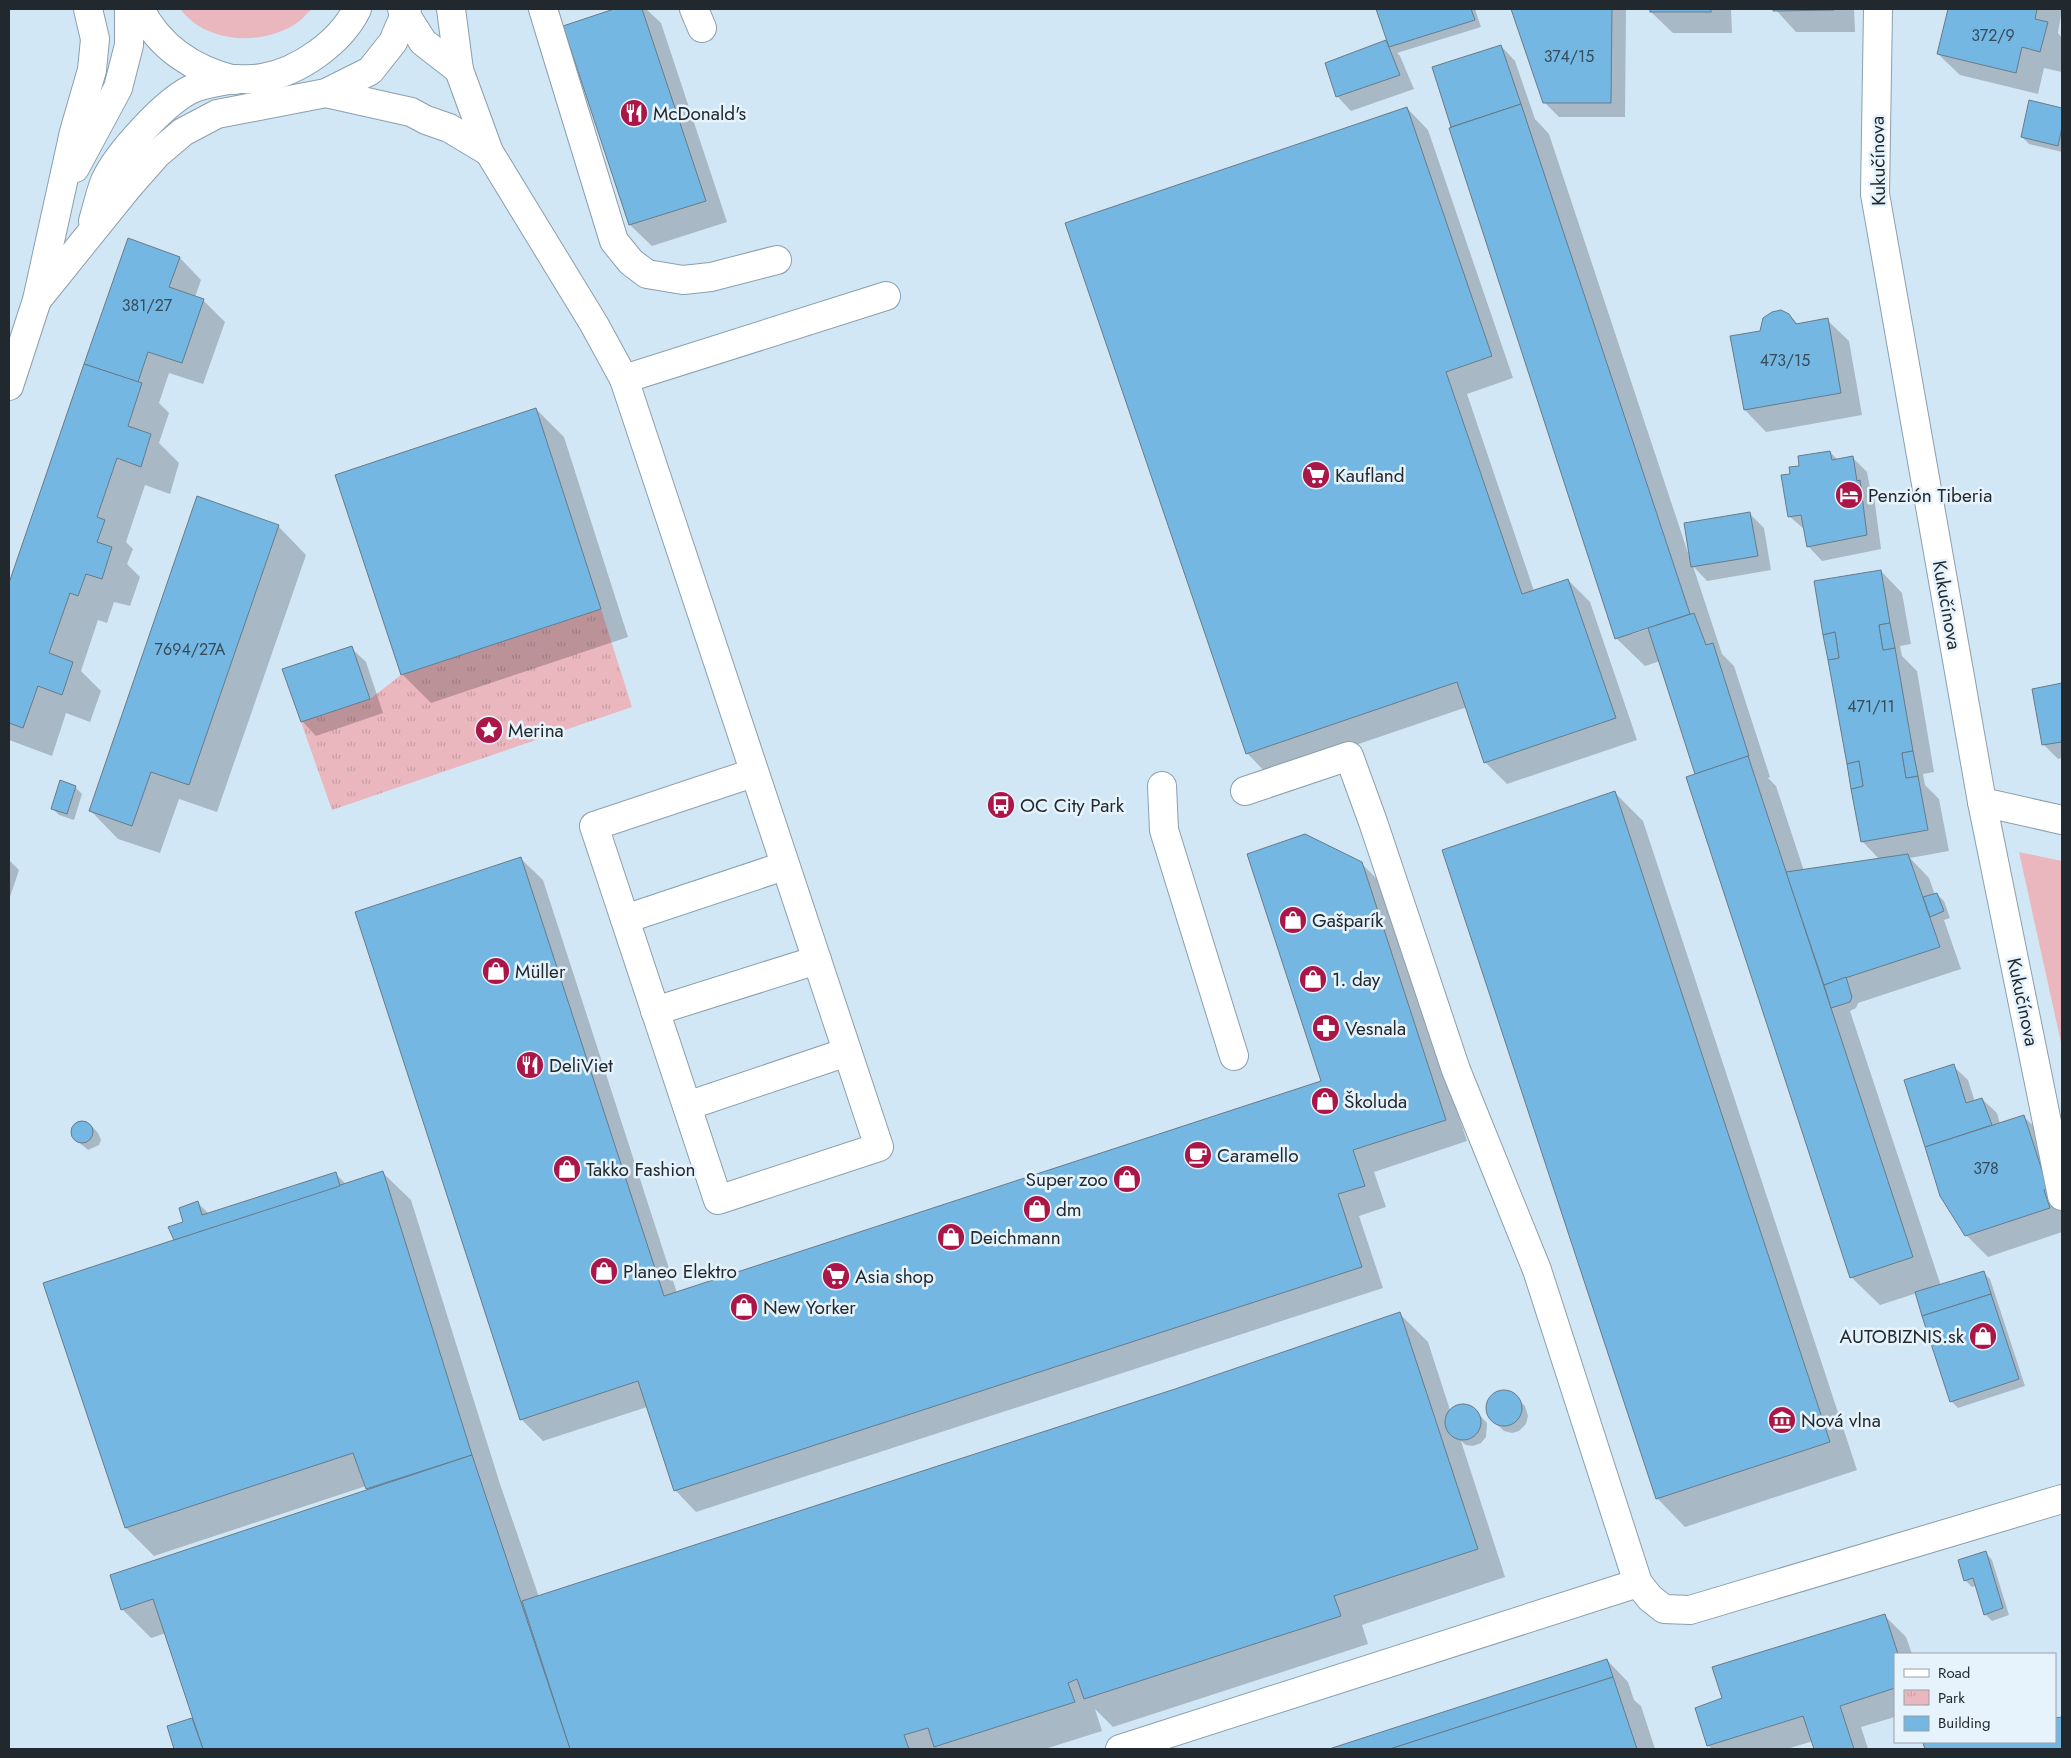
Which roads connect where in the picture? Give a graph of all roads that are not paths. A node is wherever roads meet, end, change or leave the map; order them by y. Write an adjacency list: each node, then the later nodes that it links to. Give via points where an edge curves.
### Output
1 (88, 9): 13 (main road, via 94,39 92,70)
2 (128, 9): 13 (main road, via 129,45 118,88)
3 (140, 9): 10 (main road, via 147,24 166,46 192,64)
4 (357, 9): 10 (main road, via 351,21 326,48 298,66 262,78)
5 (451, 9): 9 (main road)
6 (542, 9): 15 (main road, via 614,242 630,262 647,274 683,280 711,277)
7 (1878, 9): 23 (main road, Kukučínova, via 1876,194)
8 (405, 10): 9 (main road, via 423,42); 11 (main road, via 393,42 370,71)
9 (459, 70): 12 (main road)
10 (233, 80): 11 (main road); 14 (main road, via 193,88 170,103 136,136 106,180)
11 (326, 93): 12 (main road, via 411,112 449,128); 14 (main road, via 217,114 182,132 156,154)
12 (489, 152): 18 (main road)
13 (60, 197): 17 (main road)
14 (88, 234): 17 (main road)
15 (777, 260)
16 (886, 296): 18 (main road)
17 (37, 300): 19 (main road)
18 (624, 379): 20 (main road)
19 (9, 386)
20 (753, 773): 25 (main road); 26 (main road, via 594,826)
21 (1162, 786): 30 (main road, via 1164,830)
22 (1245, 791): 34 (main road, via 1349,756 1456,1070 1537,1270)
23 (1982, 802): 24 (main road); 32 (main road, Kukučínova)
24 (2062, 820)
25 (784, 866): 26 (main road); 27 (main road)
26 (624, 919): 28 (main road)
27 (817, 960): 28 (main road); 29 (main road)
28 (655, 1011): 31 (main road)
29 (848, 1052): 31 (main road); 31 (main road, via 879,1148 718,1200)
30 (1234, 1056)
31 (687, 1106)
32 (2062, 1196)
33 (2062, 1499): 34 (main road, via 1690,1610 1664,1609)
34 (1638, 1582): 35 (main road)
35 (1120, 1749)

